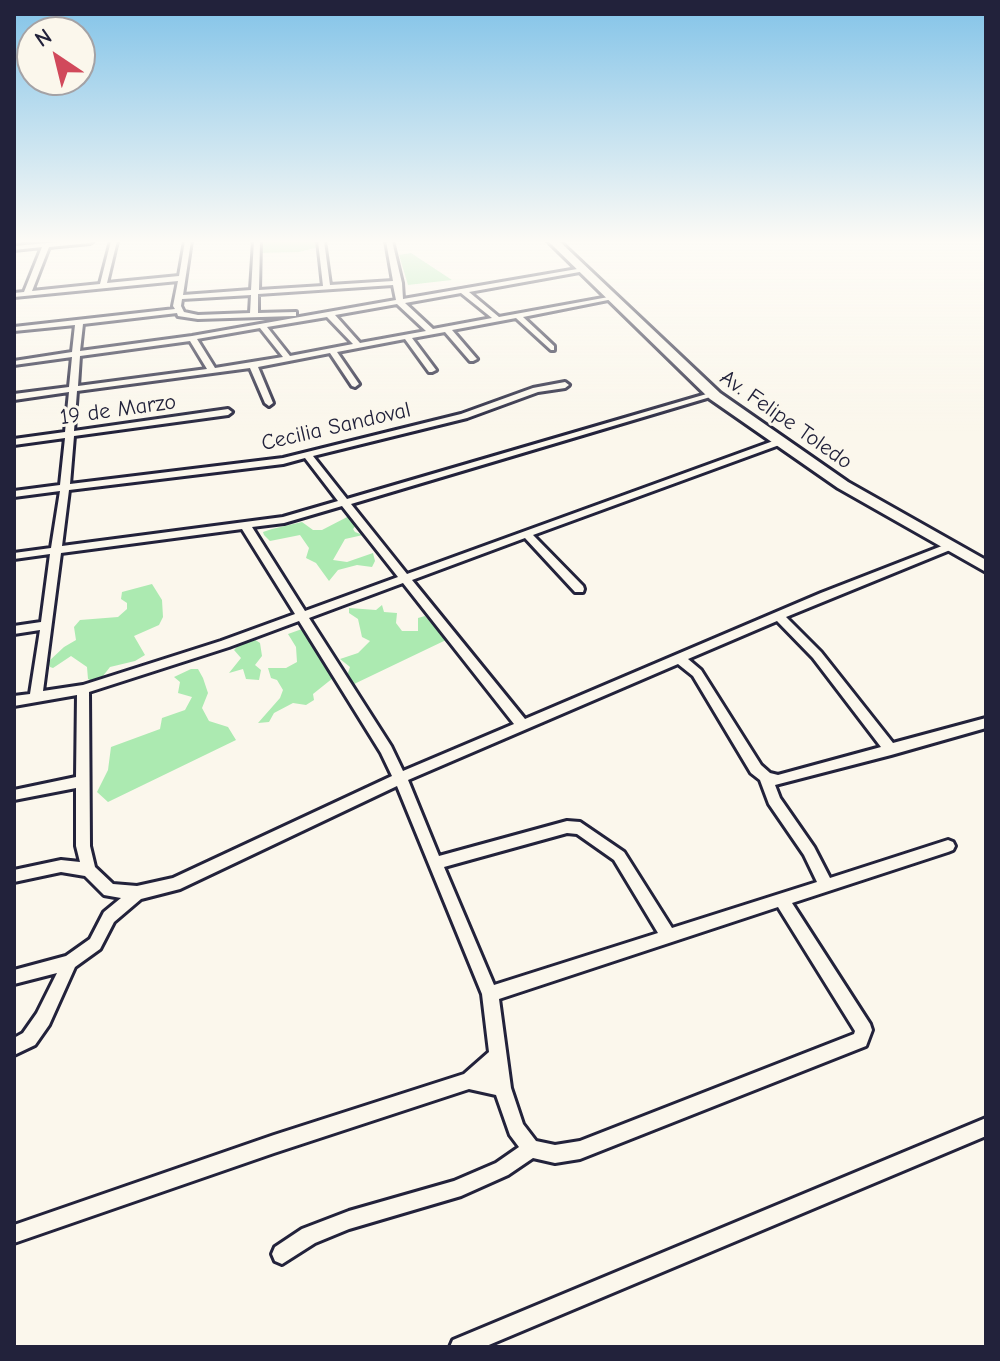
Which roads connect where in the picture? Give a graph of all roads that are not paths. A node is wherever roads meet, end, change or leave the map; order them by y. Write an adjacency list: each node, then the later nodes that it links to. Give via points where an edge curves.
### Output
1 (178, 305): 8 (street)
2 (255, 305): 9 (street)
3 (390, 305): 10 (street)
4 (402, 305): 18 (street)
5 (479, 305): 13 (street)
6 (579, 305): 11 (street)
7 (621, 305): 34 (main road, Av. Felipe Toledo)
8 (177, 311): 9 (street, via 188,316); 14 (street)
9 (254, 314): 12 (street)
10 (329, 314): 12 (street); 21 (street)
11 (518, 316): 13 (street); 22 (street)
12 (276, 318): 15 (street)
13 (498, 320): 17 (street)
14 (79, 322): 16 (street); 24 (street)
15 (261, 325): 20 (street); 25 (street)
16 (14, 329)
17 (448, 330): 18 (street); 26 (street)
18 (433, 333): 19 (street)
19 (407, 337): 21 (street); 29 (street)
20 (192, 338): 24 (street); 30 (street)
21 (359, 346): 23 (street)
22 (551, 348)
23 (333, 351): 25 (street); 31 (street)
24 (74, 356): 27 (street); 33 (street)
25 (289, 359): 28 (street)
26 (473, 359)
27 (14, 363)
28 (253, 365): 30 (street); 36 (street)
29 (432, 370)
30 (213, 371): 33 (street)
31 (355, 384)
32 (565, 385): 41 (street, Cecilia Sandoval)
33 (73, 391): 35 (street); 38 (street)
34 (713, 395): 40 (main road, Av. Felipe Toledo); 44 (street)
35 (14, 397)
36 (269, 403)
37 (228, 412): 38 (street, 19 de Marzo)
38 (69, 435): 39 (street, 19 de Marzo); 42 (street)
39 (14, 442)
40 (779, 442): 46 (street); 47 (main road, Av. Felipe Toledo)
41 (307, 455): 42 (street, Cecilia Sandoval); 44 (street)
42 (65, 487): 43 (street, Cecilia Sandoval); 48 (street)
43 (14, 494)
44 (345, 503): 45 (street); 51 (street)
45 (245, 525): 48 (street); 53 (street)
46 (528, 536): 51 (street); 52 (street)
47 (951, 546): 50 (main road, Av. Felipe Toledo); 54 (street)
48 (57, 550): 49 (street); 55 (street)
49 (14, 556)
50 (986, 567)
51 (405, 579): 53 (street); 62 (street)
52 (579, 589)
53 (301, 615): 58 (street); 65 (street)
54 (778, 616): 57 (street); 63 (street, via 817,655)
55 (47, 625): 56 (street); 59 (street)
56 (14, 630)
57 (680, 659): 62 (street); 64 (street, via 697,673)
58 (83, 689): 59 (street); 66 (street)
59 (36, 697): 60 (street)
60 (14, 701)
61 (986, 723): 63 (street)
62 (523, 726): 65 (street)
63 (891, 750): 64 (street, via 778,780)
64 (766, 777): 72 (street, via 774,800)
65 (400, 778): 69 (street); 73 (street, via 175,884)
66 (83, 781): 67 (street); 70 (street, via 83,846)
67 (14, 795)
68 (948, 846): 72 (street)
69 (435, 863): 75 (street, via 567,827 580,828 619,856); 78 (street)
70 (89, 870): 71 (street, via 61,866); 73 (street, via 109,890)
71 (14, 876)
72 (826, 885): 74 (street)
73 (137, 893): 76 (street, via 109,917 95,944)
74 (782, 900): 75 (street); 84 (street, via 864,1030 860,1040 580,1150 555,1154)
75 (669, 936): 78 (street)
76 (70, 962): 77 (street); 79 (street, via 43,1019 29,1039)
77 (14, 977)
78 (490, 994): 80 (street)
79 (14, 1047)
80 (496, 1057): 81 (street); 82 (street)
81 (469, 1081): 82 (street); 85 (street)
82 (502, 1088): 84 (street, via 516,1129)
83 (986, 1127): 87 (street)
84 (531, 1149): 86 (street, via 455,1190 349,1220)
85 (14, 1234)
86 (282, 1254)
87 (460, 1347)

